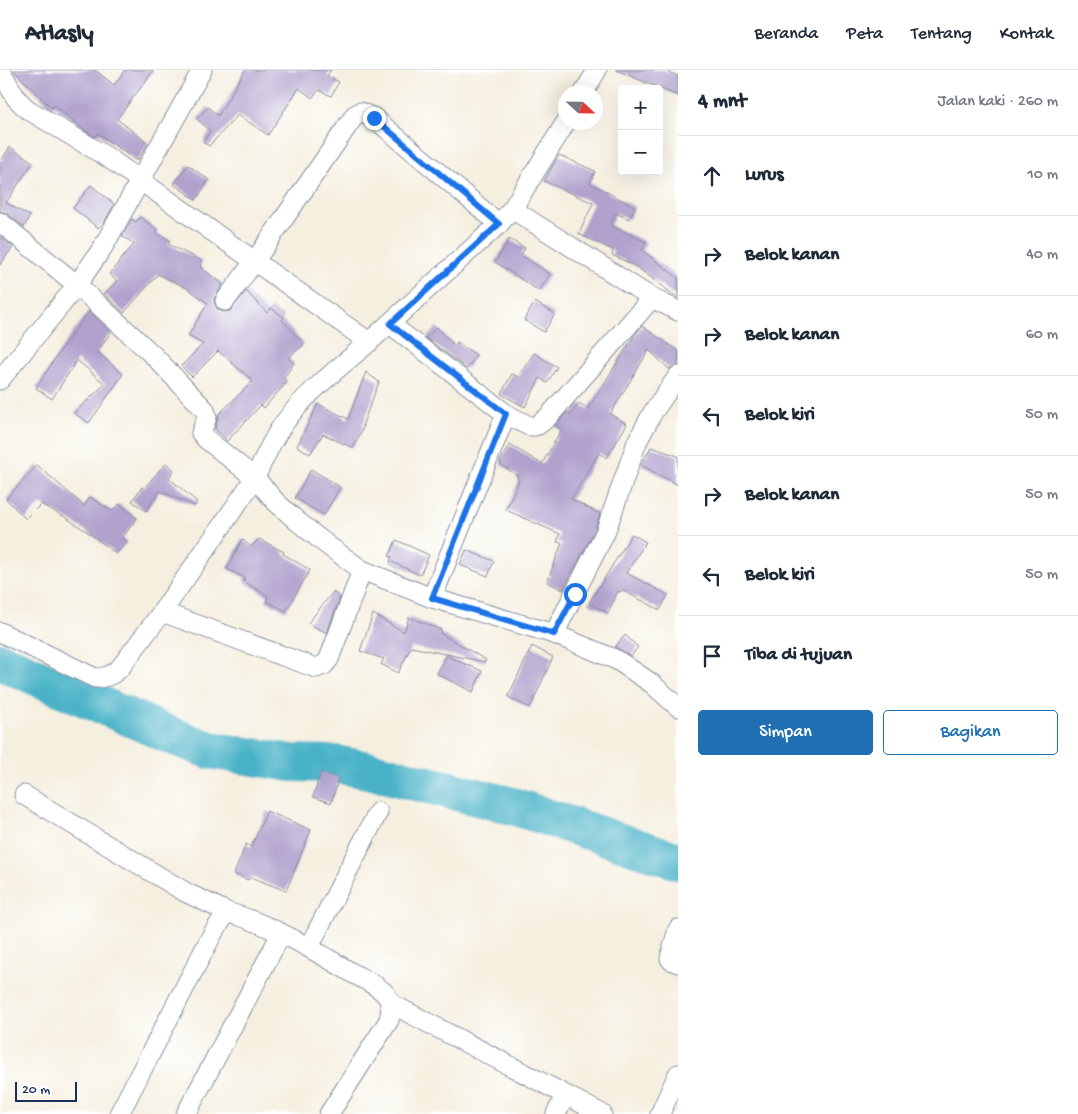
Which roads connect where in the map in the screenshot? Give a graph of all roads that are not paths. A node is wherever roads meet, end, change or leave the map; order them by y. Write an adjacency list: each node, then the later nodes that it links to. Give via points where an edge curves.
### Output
1 (0, 70): 6 (street, via 16,98 27,108)
2 (202, 70): 6 (street)
3 (597, 70): 4 (street)
4 (588, 85)
5 (561, 130): 7 (street)
6 (141, 181): 10 (street); 11 (street)
7 (512, 210): 9 (street); 12 (street)
8 (0, 222): 11 (street)
9 (499, 224): 10 (street, via 374,118 360,112); 15 (street)
10 (258, 257): 13 (street); 16 (street)
11 (77, 285): 18 (street); 20 (street, via 154,356 205,410 207,417 202,433 206,439)
12 (652, 298): 14 (street); 19 (street, via 538,425 529,426)
13 (225, 301)
14 (678, 311)
15 (390, 324): 16 (street); 19 (street)
16 (369, 342): 20 (street, via 303,401 269,447)
17 (678, 376): 25 (street, via 637,442 606,533)
18 (0, 380)
19 (506, 414): 22 (street)
20 (255, 478): 21 (street, via 297,521); 23 (street)
21 (362, 570): 22 (street); 23 (street, via 329,659 316,668)
22 (432, 598): 25 (street)
23 (162, 612): 24 (street, via 120,668 102,678 95,678)
24 (0, 632)
25 (554, 634): 26 (street, via 617,660 651,683)
26 (678, 707)
27 (24, 796): 29 (street, via 185,892)
28 (378, 812): 32 (street)
29 (227, 912): 31 (street, via 241,915); 37 (street)
30 (678, 929): 33 (street, via 670,958)
31 (281, 934): 32 (street); 38 (street)
32 (309, 948): 34 (street, via 377,987)
33 (678, 963)
34 (390, 1003): 36 (street); 39 (street, via 392,1012 389,1020)
35 (678, 1074): 42 (street)
36 (565, 1096): 40 (street); 41 (street)
37 (119, 1114)
38 (186, 1114)
39 (329, 1114)
40 (556, 1114)
41 (602, 1114)
42 (660, 1114)

